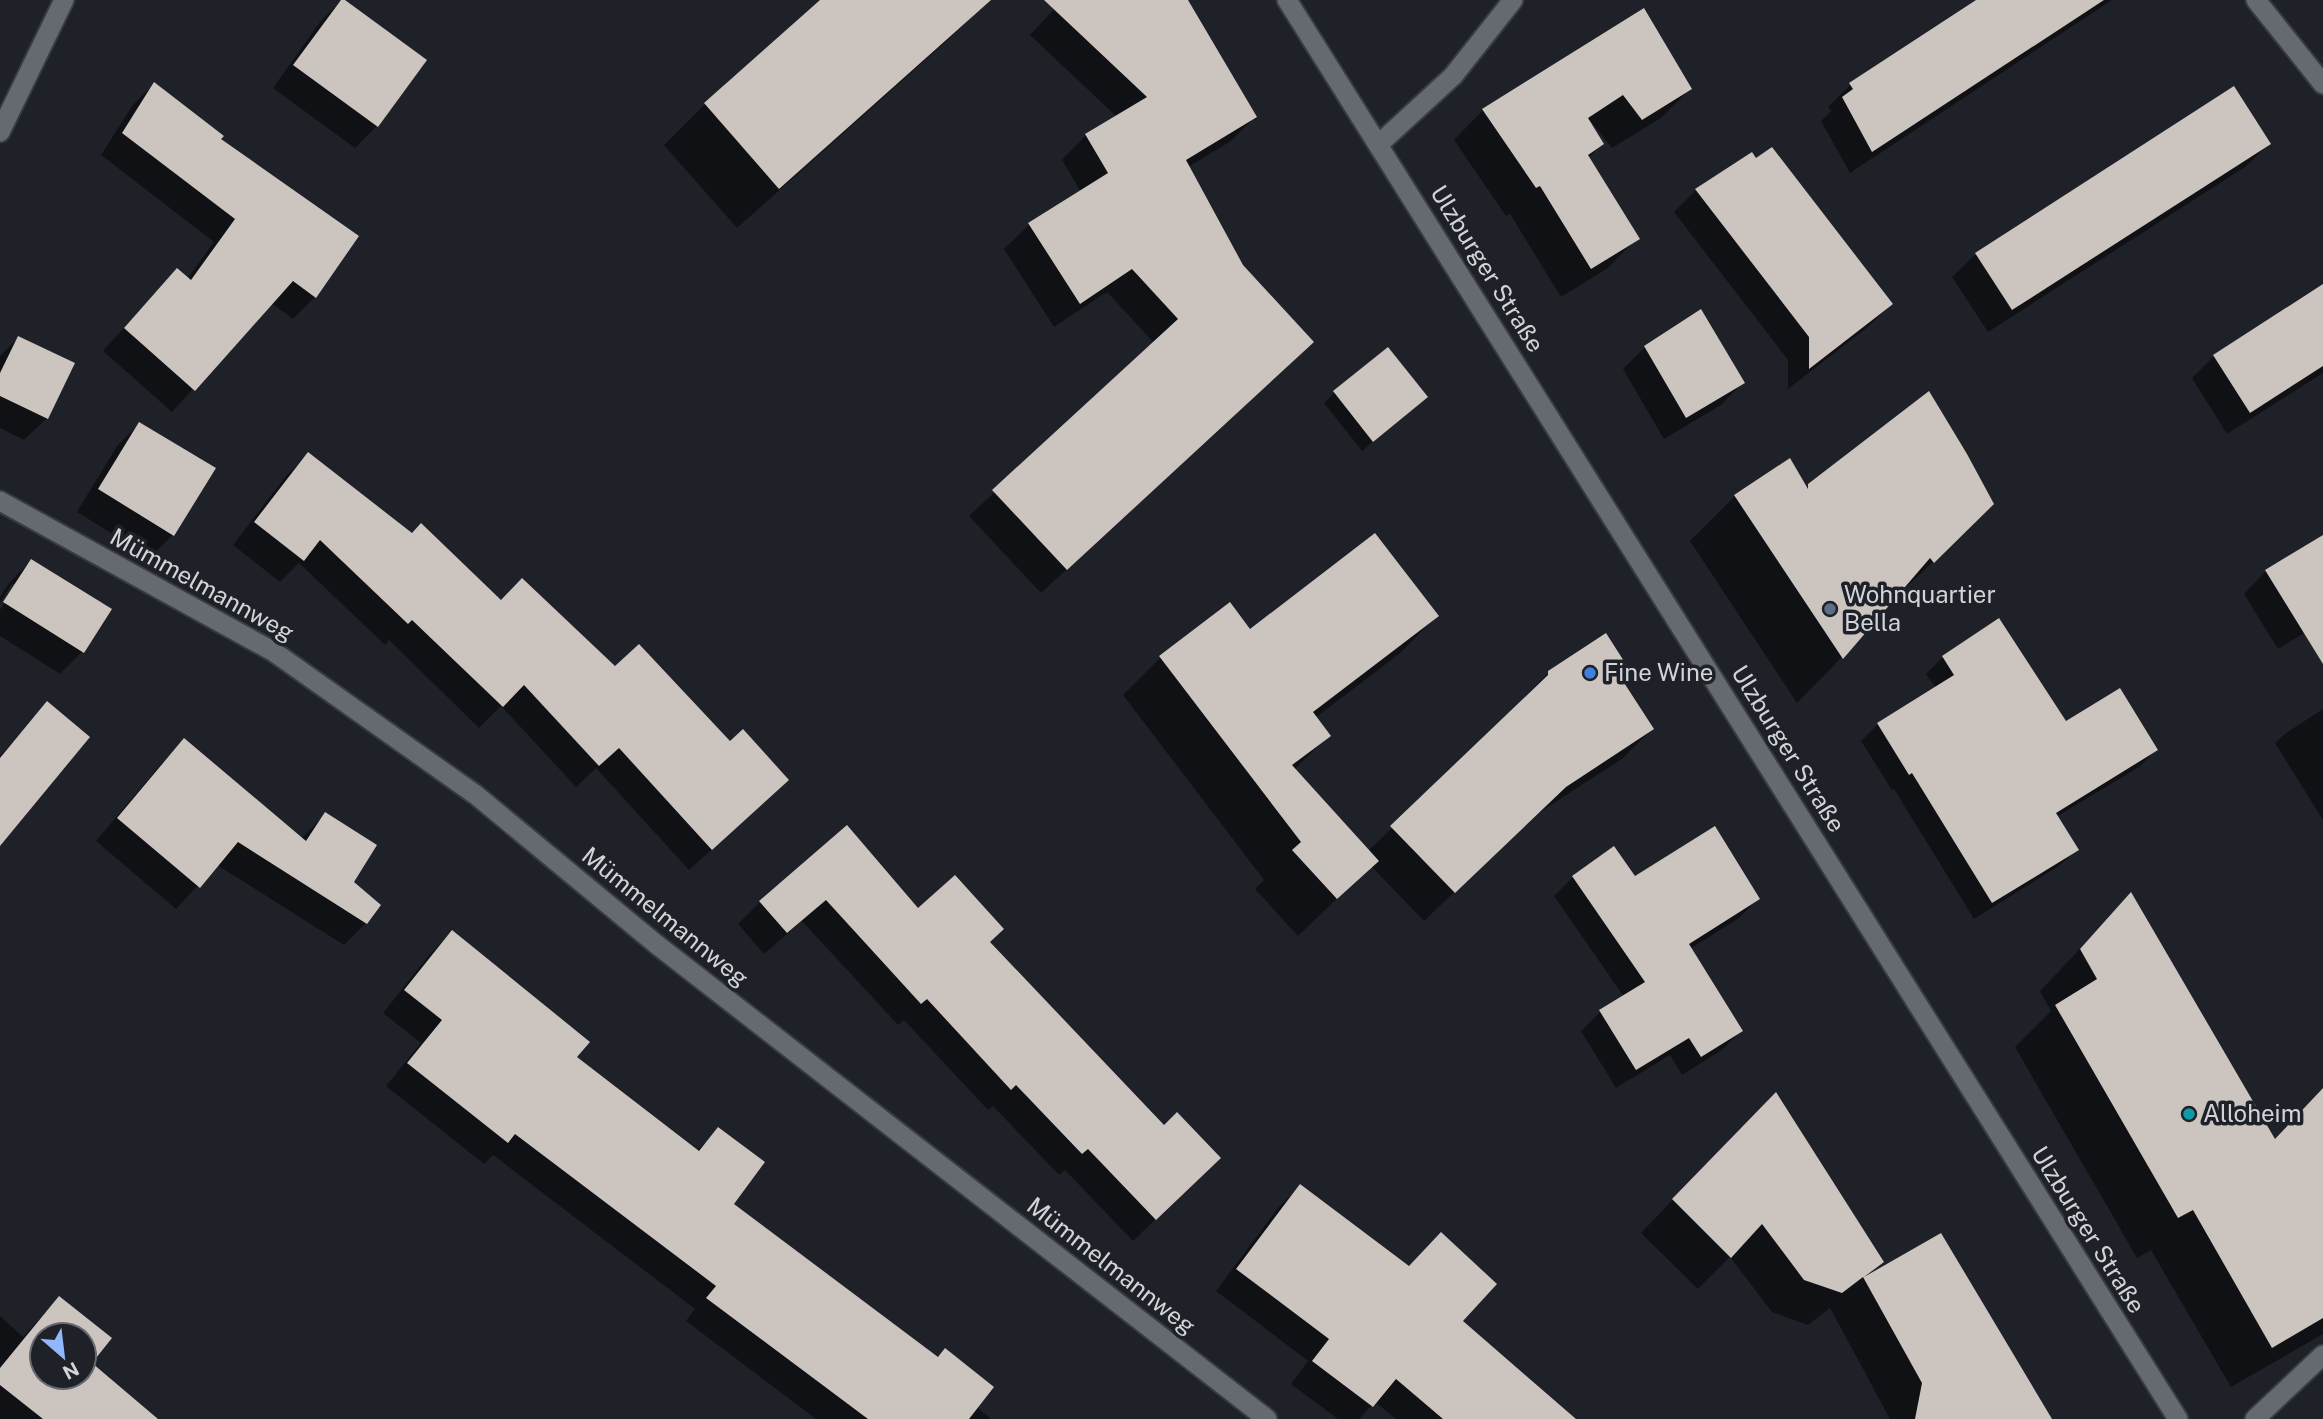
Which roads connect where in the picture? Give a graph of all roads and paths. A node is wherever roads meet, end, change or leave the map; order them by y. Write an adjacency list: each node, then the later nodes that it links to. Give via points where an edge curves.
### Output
1 (64, 0): 6 (street)
2 (1287, 0): 7 (street, Ulzburger Straße)
3 (1513, 0): 7 (street, via 1453,76)
4 (2256, 0): 5 (street)
5 (2323, 84)
6 (0, 132)
7 (1379, 144): 11 (street, Ulzburger Straße)
8 (0, 501): 10 (street, Mümmelmannweg, via 274,652 476,795 656,944)
9 (2323, 1355): 12 (street)
10 (1267, 1419)
11 (2178, 1419)
12 (2255, 1419)

